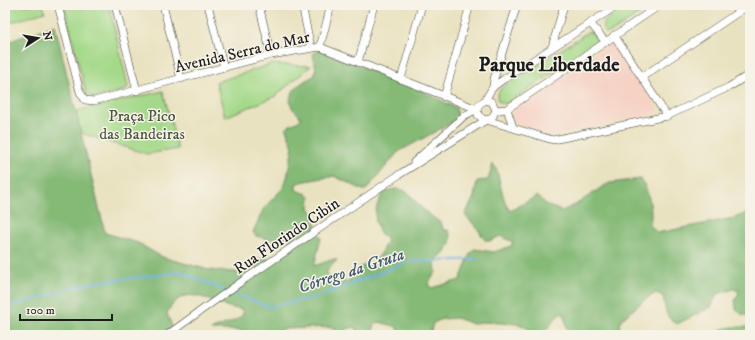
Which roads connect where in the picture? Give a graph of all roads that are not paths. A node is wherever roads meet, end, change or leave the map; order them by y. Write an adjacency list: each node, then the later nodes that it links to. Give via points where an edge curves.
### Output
1 (58, 5): 34 (street, Avenida Serra do Mar, via 80,92 85,100 94,101)
2 (115, 5): 34 (street)
3 (163, 5): 30 (street)
4 (208, 5): 26 (street)
5 (258, 5): 24 (street)
6 (302, 5): 22 (street)
7 (331, 5): 21 (street)
8 (374, 5): 25 (street)
9 (422, 5): 31 (street)
10 (470, 5): 35 (street)
11 (517, 5): 27 (street)
12 (564, 5): 17 (street)
13 (618, 5): 16 (street)
14 (660, 5): 18 (street, Rua Florindo Cibin)
15 (749, 5): 29 (street)
16 (591, 24): 19 (street); 20 (street)
17 (556, 32): 19 (street, via 559,38); 23 (street)
18 (614, 35): 20 (street, Rua Florindo Cibin); 29 (street)
19 (566, 39): 23 (street)
20 (606, 41): 39 (street, Rua Florindo Cibin)
21 (320, 47): 22 (street, Avenida Serra do Mar); 25 (street, Avenida Serra do Mar)
22 (311, 48): 24 (street, Avenida Serra do Mar)
23 (552, 48): 32 (street)
24 (271, 55): 26 (street, Avenida Serra do Mar)
25 (358, 62): 31 (street, Avenida Serra do Mar)
26 (224, 68): 30 (street, Avenida Serra do Mar)
27 (498, 69): 32 (street); 33 (street)
28 (750, 74): 42 (street, via 729,87)
29 (642, 77): 42 (street)
30 (182, 79): 34 (street, Avenida Serra do Mar)
31 (401, 79): 35 (street, Avenida Serra do Mar)
32 (504, 79): 33 (street)
33 (493, 87): 36 (street)
34 (137, 91)
35 (444, 97): 37 (street, Avenida Serra do Mar)
36 (485, 100): 38 (street, via 479,103); 40 (street, via 492,102)
37 (460, 103): 38 (street, Avenida Serra do Mar); 41 (street)
38 (477, 109): 41 (street, Rua Florindo Cibin); 43 (street, via 478,115)
39 (507, 109): 40 (street, Rua Florindo Cibin); 44 (street)
40 (495, 113): 43 (street, Rua Florindo Cibin); 44 (street)
41 (464, 116): 45 (street, Rua Florindo Cibin)
42 (667, 116): 44 (street, via 553,140)
43 (486, 120): 44 (street); 45 (street, Rua Florindo Cibin)
44 (513, 127)
45 (400, 174): 46 (street, Rua Florindo Cibin, via 244,279)
46 (188, 320): 47 (street, Rua Florindo Cibin); 48 (street, Rua Florindo Cibin)
47 (160, 335)
48 (166, 335)

